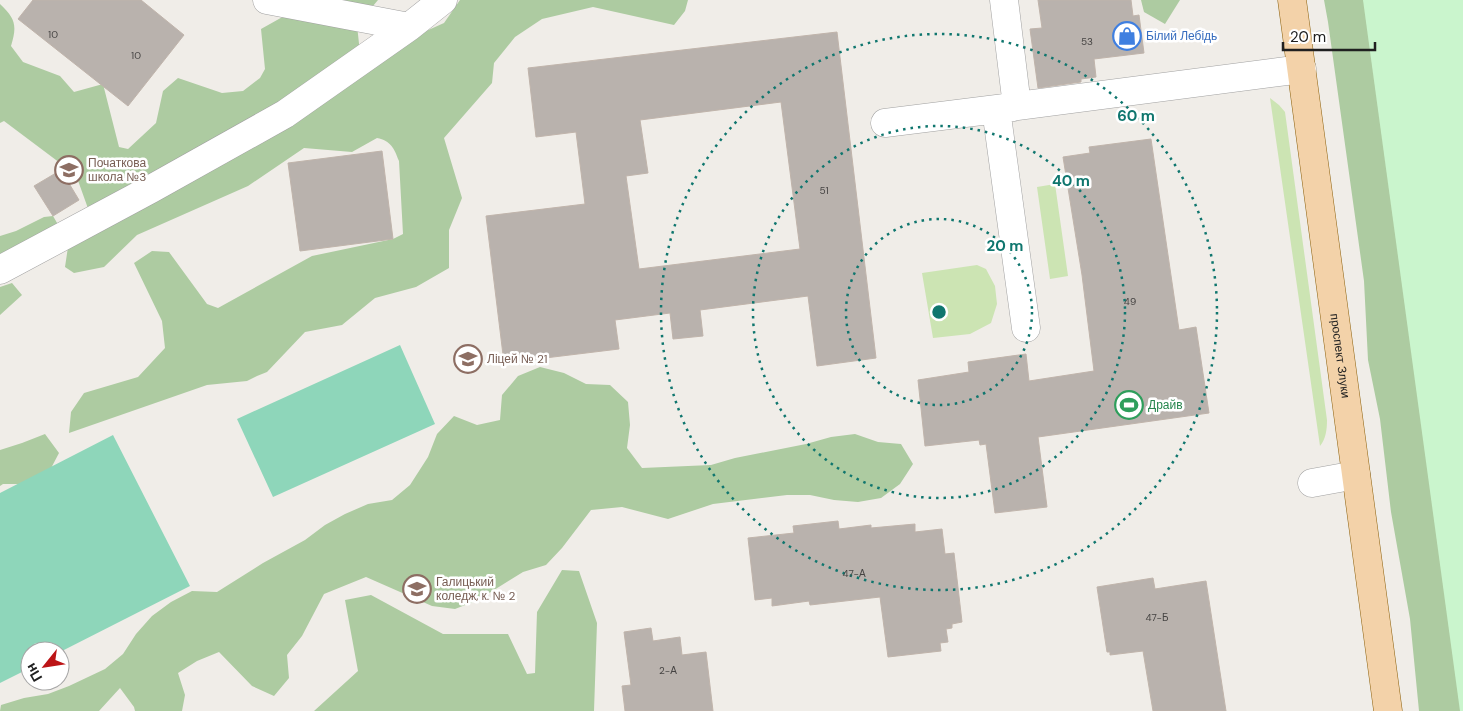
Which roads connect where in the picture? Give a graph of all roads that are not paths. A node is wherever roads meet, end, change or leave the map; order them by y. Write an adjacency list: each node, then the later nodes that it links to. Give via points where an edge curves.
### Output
1 (267, 0): 5 (lane)
2 (444, 0): 5 (lane)
3 (1004, 0): 7 (lane)
4 (1292, 0): 6 (main road, проспект Злуки)
5 (409, 27): 9 (lane, via 285,114)
6 (1302, 69): 7 (lane); 11 (main road, проспект Злуки)
7 (1007, 107): 8 (lane); 10 (lane)
8 (885, 123)
9 (0, 270)
10 (1026, 328)
11 (1356, 475): 12 (lane); 13 (main road, проспект Злуки)
12 (1312, 483)
13 (1388, 711)

